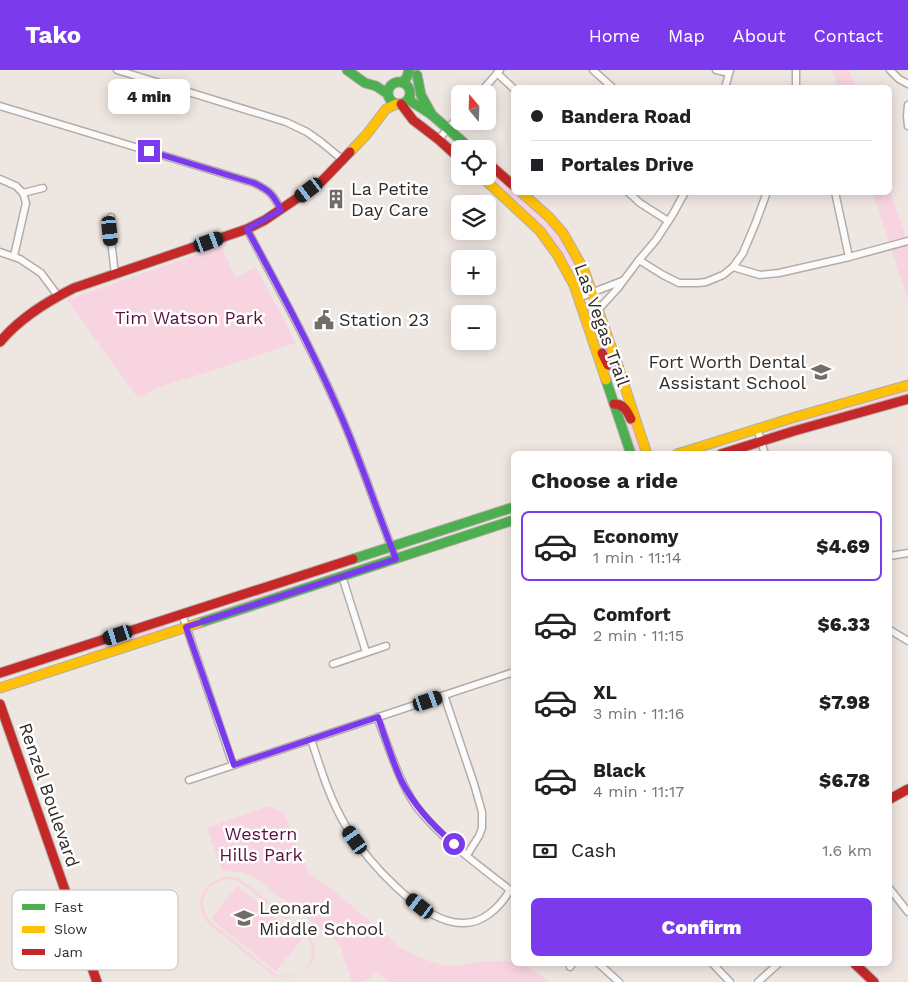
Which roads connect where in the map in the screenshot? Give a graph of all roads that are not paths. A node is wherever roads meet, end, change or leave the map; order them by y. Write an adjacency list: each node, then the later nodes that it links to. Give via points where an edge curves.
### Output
1 (117, 70): 31 (street, via 286,122 307,132)
2 (349, 70): 11 (main road); 19 (main road)
3 (593, 70): 14 (street)
4 (716, 70): 9 (street)
5 (796, 70): 16 (street)
6 (890, 70): 12 (street)
7 (415, 72): 10 (main road); 18 (main road); 23 (main road, via 421,95)
8 (499, 72): 13 (street); 17 (street)
9 (729, 72): 15 (street)
10 (403, 82): 11 (main road); 18 (main road)
11 (394, 84): 19 (main road)
12 (908, 84)
13 (487, 85)
14 (610, 85)
15 (726, 85)
16 (796, 85)
17 (511, 86)
18 (410, 94): 20 (main road, via 408,100); 23 (main road, via 409,100)
19 (388, 95): 20 (main road, via 390,100); 24 (main road)
20 (399, 104): 24 (main road, via 386,109); 28 (main road)
21 (908, 105): 26 (street)
22 (0, 106): 43 (street, via 254,183 273,195)
23 (432, 115): 27 (main road)
24 (373, 124): 31 (main road)
25 (451, 126): 27 (street)
26 (908, 126)
27 (448, 129): 28 (street); 29 (main road)
28 (438, 140): 30 (main road)
29 (461, 140)
30 (451, 151)
31 (343, 160): 43 (main road, via 321,182)
32 (496, 170): 34 (main road)
33 (0, 179): 37 (street, via 16,186)
34 (511, 183)
35 (491, 185): 57 (main road, Las Vegas Trail, via 540,231 558,256)
36 (43, 188): 37 (street)
37 (23, 194): 49 (street, via 26,208)
38 (524, 195): 55 (main road, Las Vegas Trail, via 563,233 584,270)
39 (631, 195): 45 (street)
40 (683, 195): 45 (street)
41 (766, 195): 52 (street, via 743,253)
42 (836, 195): 50 (street)
43 (281, 210): 46 (main road)
44 (111, 217): 53 (street)
45 (668, 221): 51 (street)
46 (247, 229): 53 (main road, via 191,244); 77 (street, via 339,410)
47 (908, 241): 50 (street)
48 (0, 252): 49 (street)
49 (14, 256): 56 (street, via 41,273)
50 (849, 257): 52 (street, via 771,274 760,275)
51 (639, 260): 52 (street, via 663,276 688,284 712,280); 54 (street)
52 (733, 268)
53 (115, 275): 56 (main road)
54 (624, 280): 55 (street); 58 (street)
55 (592, 293): 57 (street); 58 (main road, Las Vegas Trail)
56 (58, 296): 60 (main road, via 31,312)
57 (578, 298): 59 (main road, Las Vegas Trail)
58 (598, 310): 61 (main road, Las Vegas Trail)
59 (591, 337): 61 (main road, via 596,340 608,366); 64 (main road, Las Vegas Trail)
60 (0, 342)
61 (618, 366): 66 (main road, Las Vegas Trail)
62 (908, 385): 65 (main road)
63 (908, 399): 67 (main road)
64 (614, 404): 66 (main road, via 625,407 635,428); 68 (main road, Las Vegas Trail)
65 (757, 428): 67 (street); 70 (main road)
66 (641, 432): 69 (main road, Las Vegas Trail)
67 (761, 441): 71 (main road); 72 (street)
68 (630, 451)
69 (646, 451)
70 (686, 451)
71 (729, 451)
72 (764, 451)
73 (511, 508): 74 (main road)
74 (485, 516): 76 (main road); 77 (main road)
75 (511, 521): 76 (main road)
76 (489, 528): 80 (main road)
77 (391, 546): 80 (street); 82 (main road)
78 (908, 553): 79 (street)
79 (892, 556)
80 (396, 559): 81 (main road)
81 (342, 576): 83 (main road); 88 (street)
82 (182, 614): 83 (street); 87 (main road)
83 (186, 627): 89 (main road); 98 (street)
84 (892, 631): 85 (street)
85 (908, 641)
86 (386, 646): 88 (street)
87 (69, 651): 89 (main road); 91 (main road)
88 (366, 652): 90 (street)
89 (73, 664): 93 (main road)
90 (333, 664)
91 (0, 674)
92 (511, 675): 94 (street)
93 (0, 688)
94 (444, 695): 96 (street); 102 (street, via 482,812 482,828)
95 (0, 704): 103 (main road, Renzel Boulevard)
96 (378, 717): 97 (street); 102 (street, via 401,780 416,806)
97 (311, 739): 98 (street); 106 (street, via 332,800 347,828 389,880 420,906 450,921 470,922 486,916)
98 (234, 765): 99 (street)
99 (189, 780)
100 (908, 789): 101 (main road)
101 (892, 798)
102 (467, 855): 104 (street)
103 (64, 890)
104 (511, 891)
105 (892, 891): 107 (street)
106 (511, 893)
107 (907, 910)
108 (601, 966): 114 (street)
109 (715, 966): 115 (street)
110 (776, 966): 116 (street)
111 (857, 966): 117 (main road)
112 (92, 970): 113 (main road, Renzel Boulevard)
113 (96, 982)
114 (619, 982)
115 (730, 982)
116 (758, 982)
117 (874, 982)

